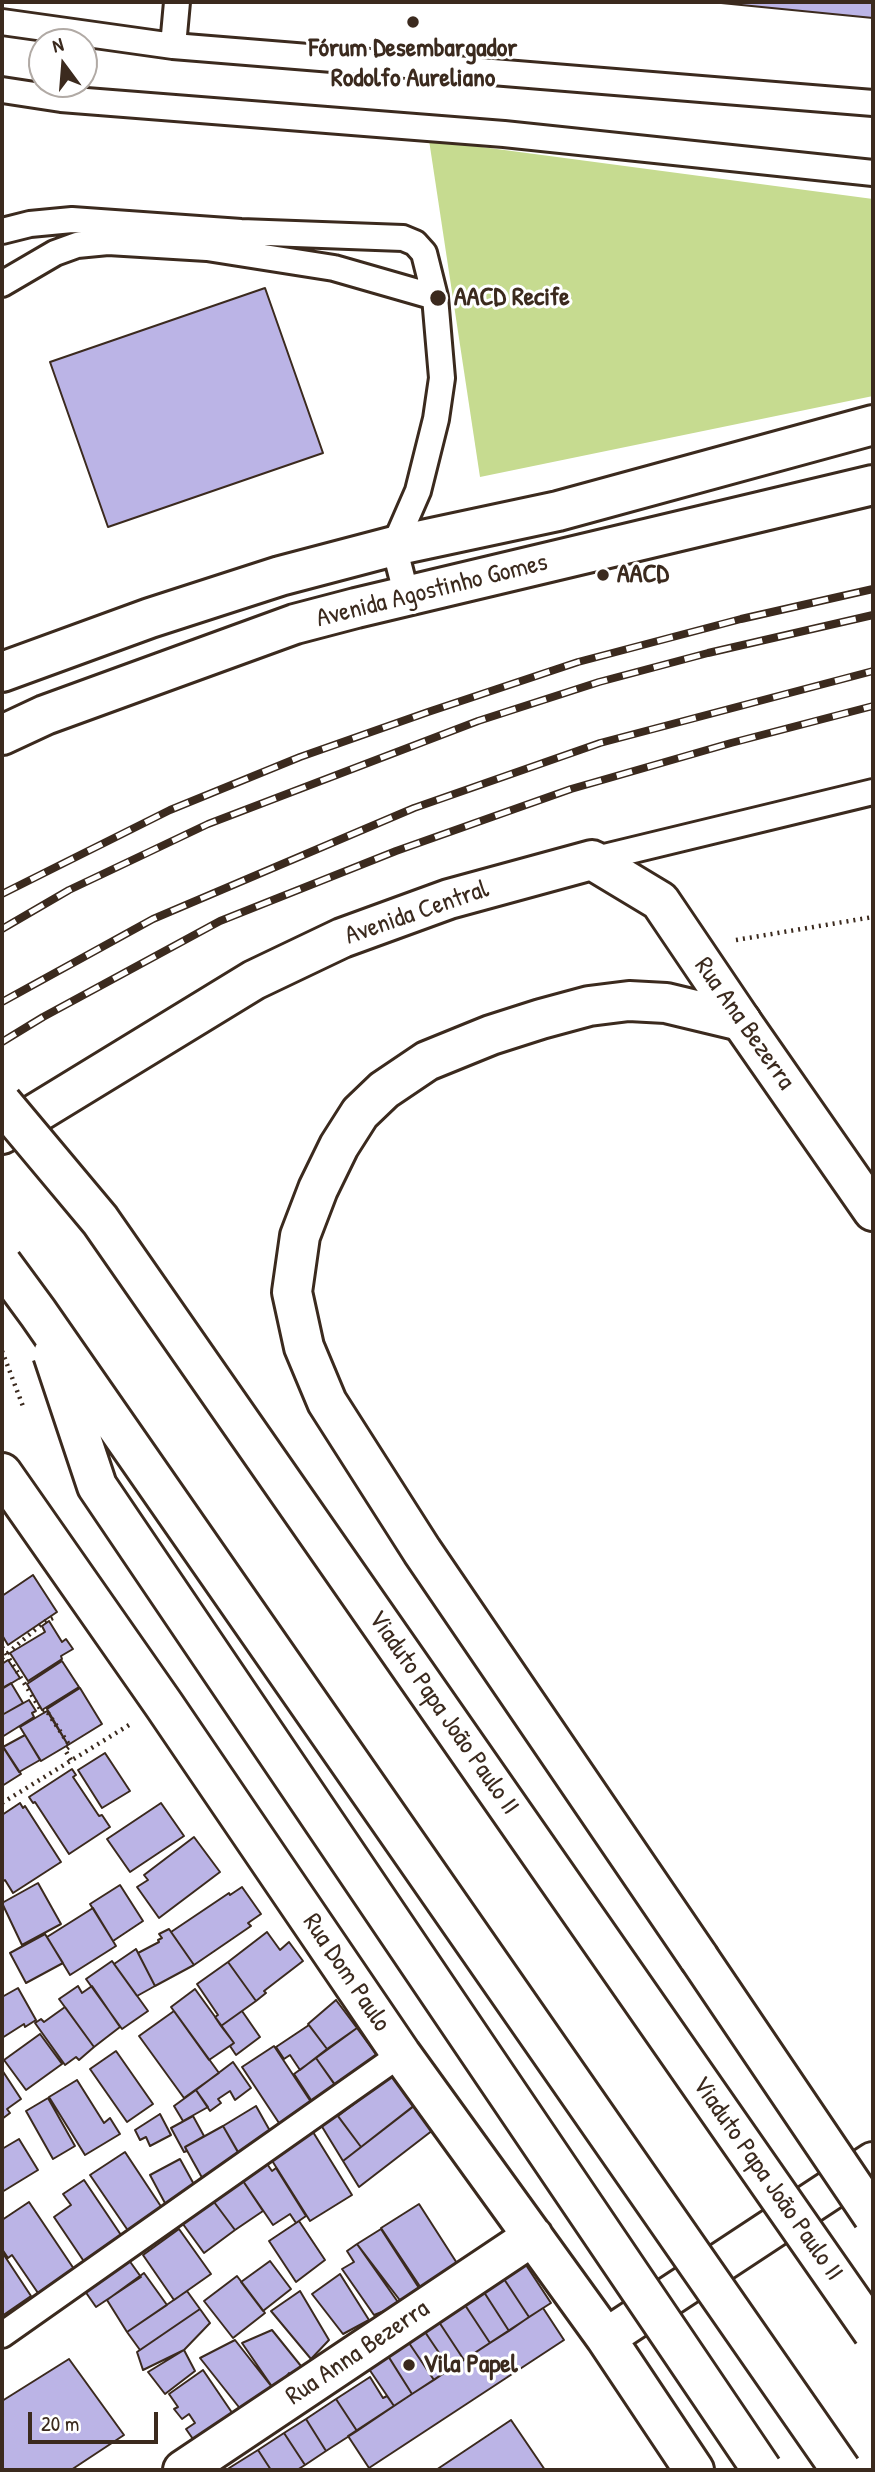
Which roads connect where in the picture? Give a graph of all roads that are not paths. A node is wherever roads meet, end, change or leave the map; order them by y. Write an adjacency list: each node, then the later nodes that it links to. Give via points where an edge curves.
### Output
1 (177, 2): 3 (lane)
2 (2, 22): 3 (lane)
3 (173, 46): 5 (lane)
4 (2, 90): 6 (lane, via 61,99 504,134)
5 (873, 103)
6 (873, 173)
7 (2, 231): 9 (lane, via 72,220 403,238 424,253)
8 (2, 284): 9 (lane, via 55,253 108,242 207,248 334,268)
9 (435, 298): 12 (lane, via 442,378 436,419 418,491)
10 (873, 425): 12 (main road, Avenida Agostinho Gomes, via 558,511)
11 (873, 485): 13 (main road, Avenida Agostinho Gomes)
12 (394, 546): 13 (lane); 14 (main road, Avenida Agostinho Gomes, via 280,576)
13 (407, 597): 15 (main road, Avenida Agostinho Gomes, via 295,624)
14 (2, 672)
15 (2, 734)
16 (873, 792): 17 (lane, Avenida Central)
17 (592, 860): 18 (main road, Rua Ana Bezerra, via 660,901); 20 (main road, Avenida Central, via 449,899 342,938 254,980)
18 (741, 1021): 21 (main road, Rua Ana Bezerra); 27 (main road, bridge, via 666,1003 589,1006 491,1035 428,1061 384,1090 360,1113 339,1146 300,1236 292,1292 304,1347 334,1414)
19 (2, 1103): 29 (main road, Viaduto Papa João Paulo II, bridge, via 100,1220)
20 (2, 1134)
21 (873, 1211)
22 (2, 1264): 23 (main road, bridge)
23 (38, 1312): 34 (main road, bridge, via 97,1486); 35 (main road, bridge)
24 (2, 1473): 25 (main road, Rua Dom Paulo)
25 (401, 2054): 28 (main road, Rua Dom Paulo); 30 (lane)
26 (873, 2162): 31 (main road)
27 (873, 2216)
28 (533, 2236): 31 (main road, Rua Dom Paulo); 32 (main road, Rua Anna Bezerra)
29 (873, 2332)
30 (2, 2335)
31 (606, 2339): 33 (main road, Rua Dom Paulo)
32 (183, 2470)
33 (694, 2470)
34 (762, 2470)
35 (841, 2470)

